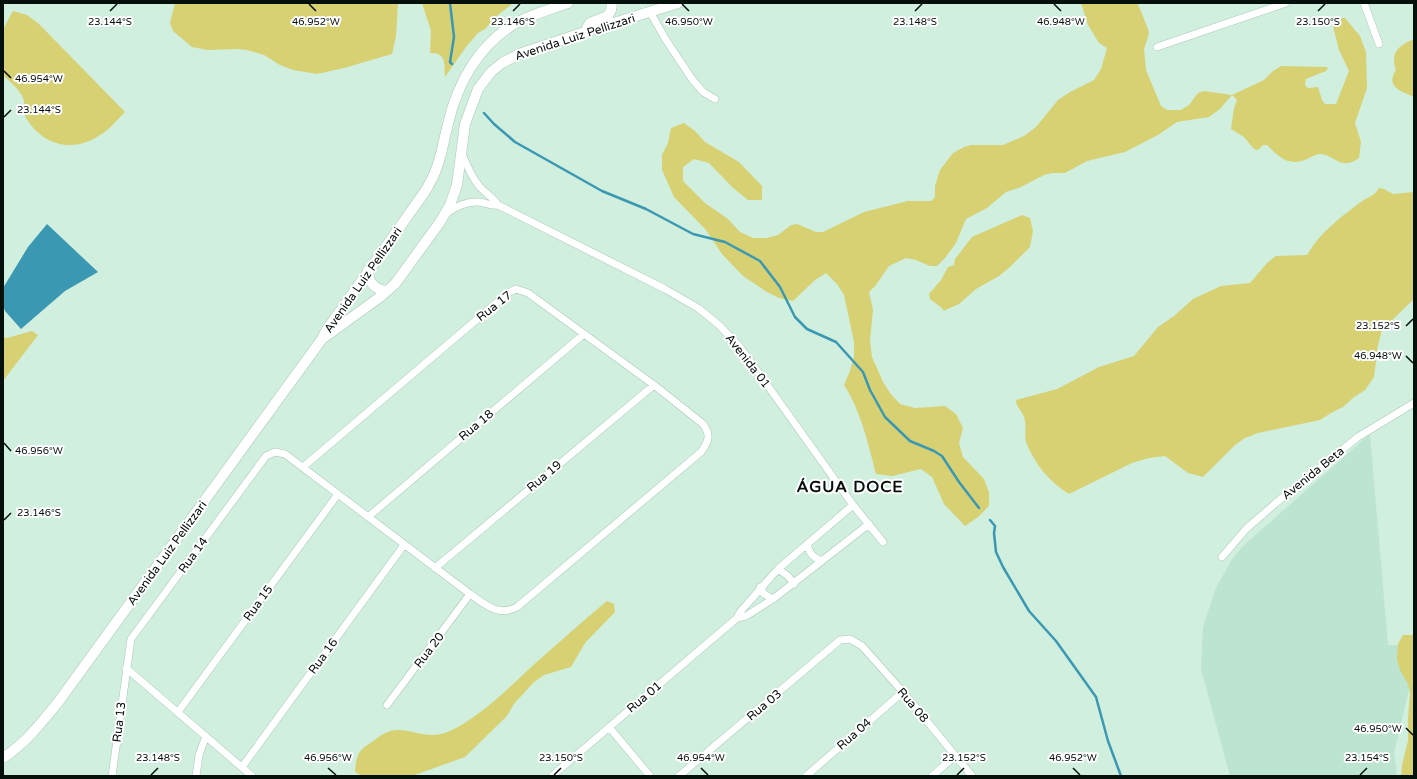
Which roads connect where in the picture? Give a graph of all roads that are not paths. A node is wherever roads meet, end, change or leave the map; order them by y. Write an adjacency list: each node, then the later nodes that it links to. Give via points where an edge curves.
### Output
1 (568, 3): 6 (main road, Avenida Luiz Pellizzari)
2 (612, 3): 8 (main road, via 608,16 590,23)
3 (678, 3): 7 (main road, Avenida Luiz Pellizzari)
4 (1286, 3): 10 (street)
5 (1364, 3): 9 (street)
6 (551, 6): 15 (main road, Avenida Luiz Pellizzari, via 501,34 486,48 467,73 451,112 434,177)
7 (650, 12): 8 (main road, Avenida Luiz Pellizzari); 11 (street, via 692,78 703,92)
8 (585, 32): 12 (main road, Avenida Luiz Pellizzari, via 519,54 502,62 491,72 478,89 466,124)
9 (1379, 44)
10 (1157, 47)
11 (715, 99)
12 (462, 154): 13 (street, Avenida 01, via 474,179); 14 (main road, Avenida Luiz Pellizzari, via 457,184)
13 (498, 205): 14 (street, Avenida 01, via 470,202); 23 (street, Avenida 01, via 665,289 698,308 719,325 740,347)
14 (445, 214): 16 (main road, Avenida Luiz Pellizzari)
15 (368, 270): 16 (main road, via 372,284); 18 (main road, Avenida Luiz Pellizzari)
16 (387, 291): 18 (main road, Avenida Luiz Pellizzari)
17 (584, 334): 19 (street, Rua 17); 21 (street, Rua 17, via 528,292 516,289 508,293); 24 (street, Rua 18)
18 (322, 339): 46 (main road, Avenida Luiz Pellizzari, via 59,701 30,736)
19 (654, 385): 31 (street, Rua 19); 35 (street, Rua 17, via 708,430 709,436 701,452 517,607 509,611 492,609)
20 (1414, 402): 29 (street, Avenida Beta, via 1358,437 1246,529)
21 (302, 467): 22 (street); 39 (street, Rua 14, via 285,454 275,452 266,456 131,639)
22 (338, 494): 24 (street); 42 (street, Rua 15)
23 (853, 505): 25 (street, Avenida 01); 27 (street)
24 (368, 517): 28 (street)
25 (869, 524): 26 (street, Avenida 01); 30 (street)
26 (883, 542)
27 (807, 544): 30 (street, via 814,558); 32 (street)
28 (404, 545): 31 (street); 47 (street, Rua 16)
29 (1222, 556)
30 (822, 561): 33 (street)
31 (435, 568): 35 (street)
32 (778, 569): 33 (street); 34 (street)
33 (794, 584): 36 (street)
34 (760, 587): 36 (street, via 764,594); 37 (street)
35 (470, 594): 41 (street, Rua 20)
36 (773, 599): 37 (street, via 746,616)
37 (737, 618): 43 (street, Rua 01)
38 (850, 639): 40 (street, Rua 08, via 862,646); 53 (street, Rua 03, via 840,640)
39 (126, 668): 42 (street); 48 (street, Rua 13)
40 (903, 692): 45 (street, Rua 08); 54 (street, Rua 04)
41 (388, 705)
42 (178, 712): 44 (street)
43 (609, 727): 51 (street, Rua 01); 52 (street)
44 (206, 736): 47 (street); 49 (street, via 199,755)
45 (955, 756): 55 (street); 56 (street, Rua 08)
46 (3, 758)
47 (242, 767): 50 (street)
48 (112, 776)
49 (196, 776)
50 (252, 776)
51 (552, 776)
52 (650, 776)
53 (679, 776)
54 (806, 776)
55 (932, 776)
56 (972, 776)

